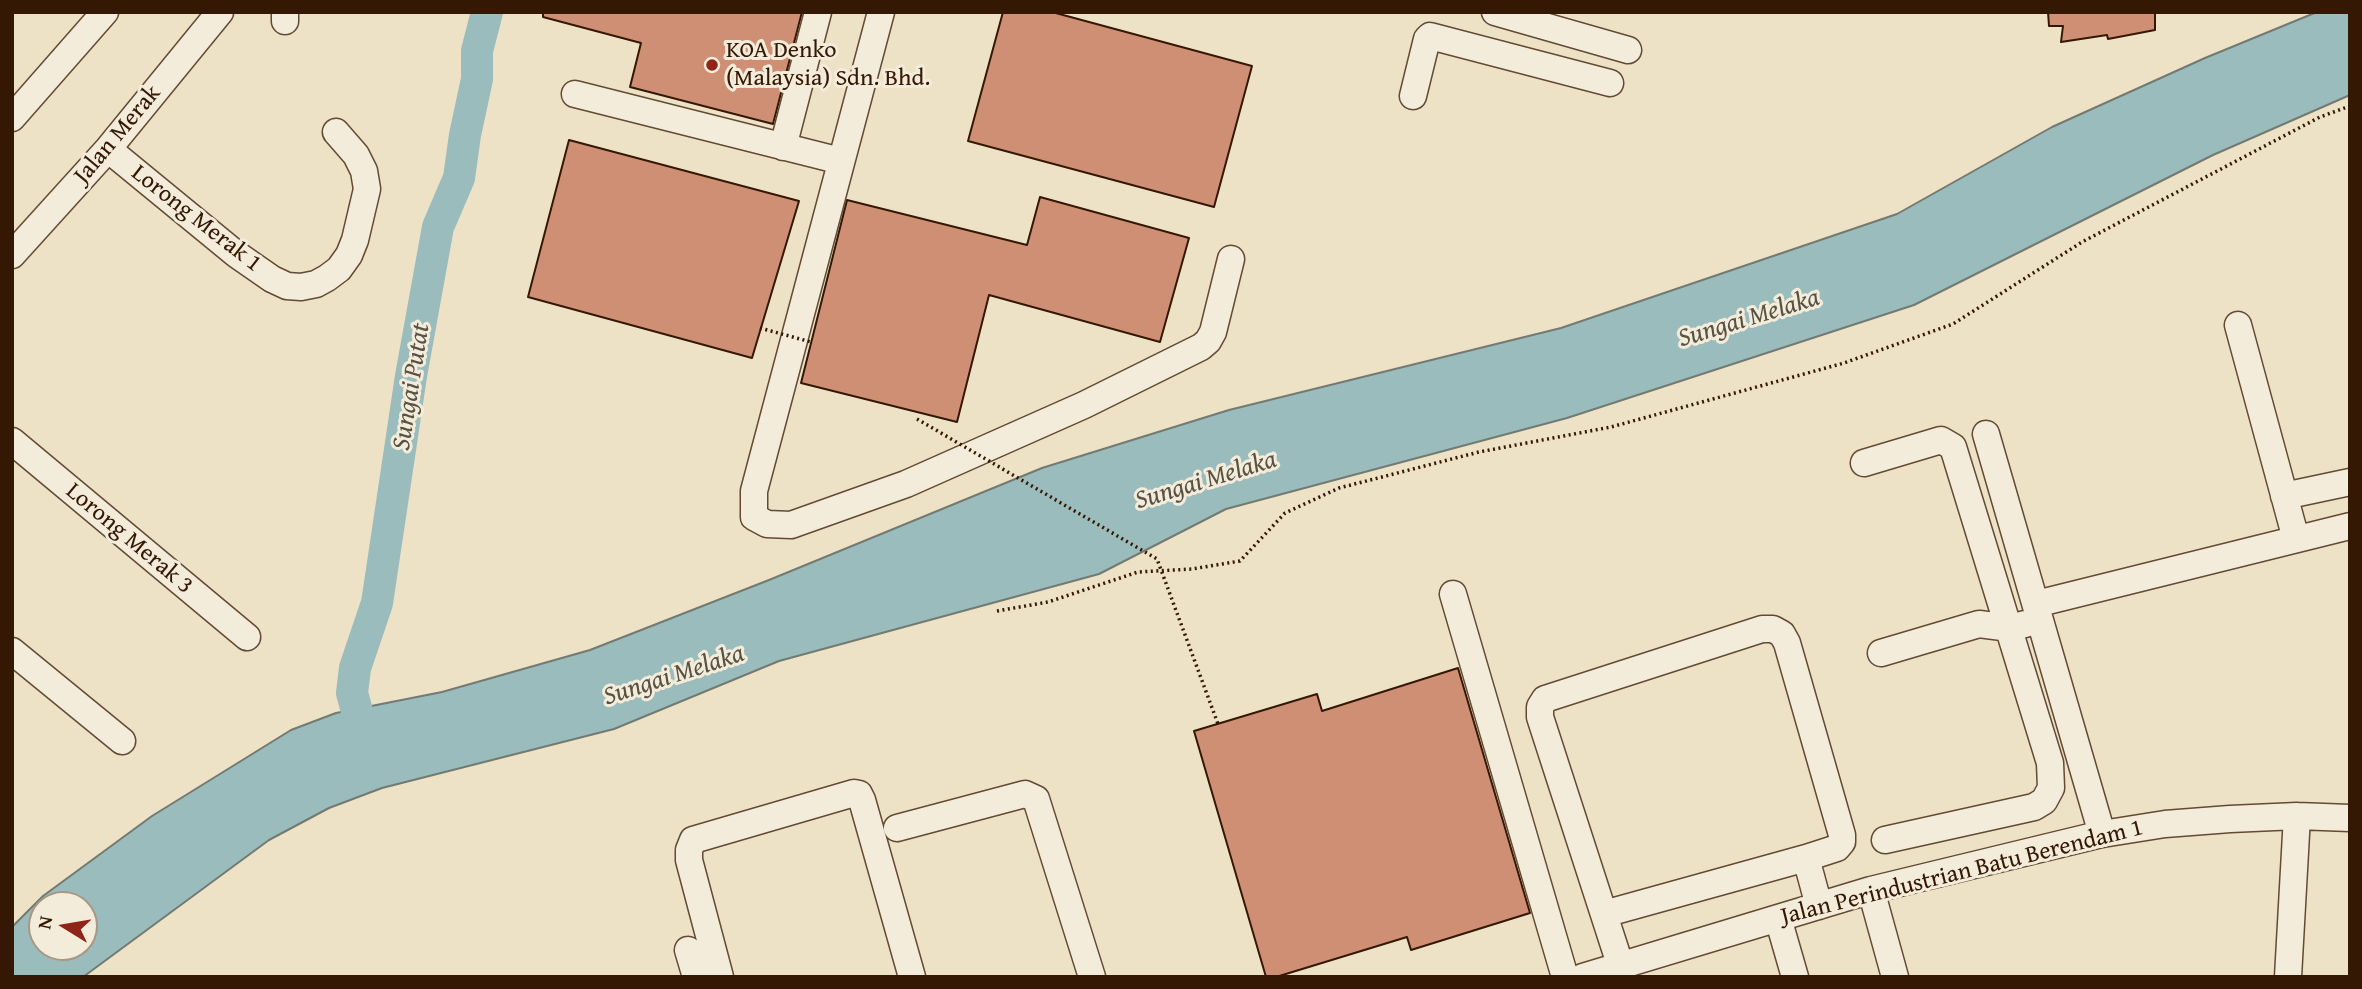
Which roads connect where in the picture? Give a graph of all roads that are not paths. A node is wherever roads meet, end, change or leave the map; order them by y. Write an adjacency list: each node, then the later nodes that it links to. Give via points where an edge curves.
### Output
1 (105, 12): 10 (street)
2 (220, 12): 13 (street, Jalan Merak)
3 (818, 12): 12 (street)
4 (881, 12): 14 (street)
5 (1495, 12): 6 (street)
6 (1628, 50)
7 (1610, 83): 9 (street, via 1430,36)
8 (575, 94): 12 (street)
9 (1413, 96)
10 (12, 118)
11 (336, 132): 13 (street, Lorong Merak 1, via 364,171 367,190 355,240 339,269 316,284 301,287 272,279 236,254)
12 (783, 147): 14 (street)
13 (108, 149): 15 (street, Jalan Merak)
14 (841, 161): 16 (street, via 754,491 754,516 767,524 791,525 906,484 1201,347 1213,332)
15 (12, 255)
16 (1231, 259)
17 (2238, 325): 22 (street)
18 (1986, 434): 26 (street)
19 (12, 441): 28 (street, Lorong Merak 3)
20 (1864, 463): 27 (street, via 1941,440 1953,447)
21 (2350, 482): 22 (street)
22 (2284, 496): 24 (street)
23 (2350, 526): 24 (street)
24 (2296, 540): 26 (street)
25 (1452, 594): 48 (street)
26 (2038, 613): 27 (street); 35 (street)
27 (2010, 628): 30 (street, via 1979,624); 36 (street, via 2050,763 2051,788 2044,801 2019,811)
28 (247, 637)
29 (12, 651): 31 (street)
30 (1881, 653)
31 (121, 741)
32 (2297, 816): 33 (street, Jalan Perindustrian Batu Berendam 1); 35 (street, Jalan Perindustrian Batu Berendam 1, via 2165,824); 52 (street)
33 (2350, 818)
34 (897, 828): 47 (street, via 1025,794 1036,799)
35 (2102, 834): 38 (street, Jalan Perindustrian Batu Berendam 1)
36 (1885, 840)
37 (1806, 858): 39 (street); 40 (street); 40 (street, via 1837,848 1842,835 1787,643 1782,634 1762,629 1545,699 1540,707)
38 (1871, 890): 39 (street, Jalan Perindustrian Batu Berendam 1); 51 (street)
39 (1819, 906): 41 (street, Jalan Perindustrian Batu Berendam 1)
40 (1604, 914): 43 (street)
41 (1778, 918): 43 (street, Jalan Perindustrian Batu Berendam 1); 50 (street)
42 (688, 950): 44 (street)
43 (1620, 964): 49 (street, Jalan Perindustrian Batu Berendam 1)
44 (696, 977)
45 (720, 977): 46 (street, via 689,860 693,840 854,793 862,800)
46 (912, 977)
47 (1092, 977)
48 (1565, 977)
49 (1583, 977)
50 (1795, 977)
51 (1895, 977)
52 (2288, 977)

